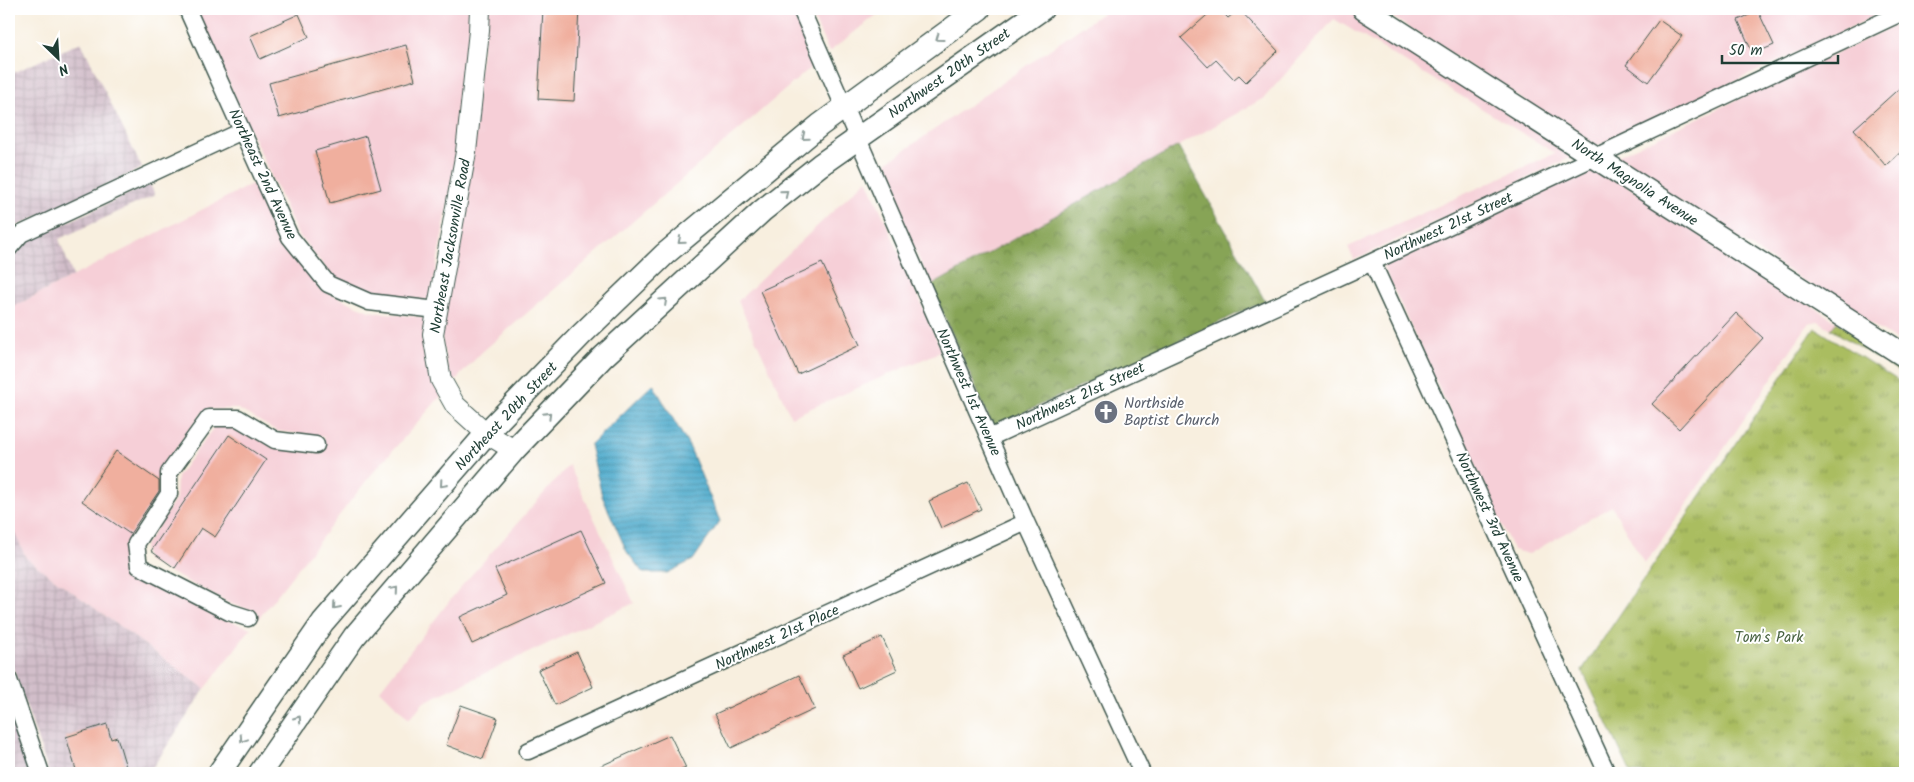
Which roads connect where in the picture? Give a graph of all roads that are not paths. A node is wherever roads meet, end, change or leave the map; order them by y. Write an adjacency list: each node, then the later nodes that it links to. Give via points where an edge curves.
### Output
1 (187, 9): 9 (street, Northeast 2nd Avenue)
2 (480, 9): 14 (street, Northeast Jacksonville Road, via 466,152)
3 (801, 9): 8 (street, Northwest 1st Avenue)
4 (978, 9): 8 (main road, one-way to 8)
5 (1042, 9): 10 (main road, Northwest 20th Street)
6 (1364, 9): 11 (main road, North Magnolia Avenue)
7 (1905, 12): 11 (street, Northwest 21st Street)
8 (844, 108): 10 (street, Northwest 1st Avenue); 16 (main road, Northeast 20th Street, one-way to 16, via 820,124 665,254 581,335)
9 (242, 131): 12 (street, via 21,234); 14 (street, Northeast 2nd Avenue, via 290,237 328,284 369,302)
10 (857, 138): 17 (street, Northwest 1st Avenue); 19 (main road, Northeast 20th Street, one-way to 10, via 603,357 762,211)
11 (1596, 156): 13 (street, Northwest 21st Street); 15 (main road, North Magnolia Avenue)
12 (9, 248)
13 (1372, 262): 17 (street, Northwest 21st Street); 28 (street, Northwest 3rd Avenue)
14 (437, 310): 16 (street, Northeast Jacksonville Road, via 433,334 441,380 455,404)
15 (1905, 356)
16 (487, 434): 19 (street, Northeast Jacksonville Road); 25 (main road, Northeast 20th Street, one-way to 25, via 323,622)
17 (989, 438): 20 (street, Northwest 1st Avenue)
18 (316, 445): 21 (street, via 275,440 238,418 209,418 169,473 169,494 136,544 139,566 229,612)
19 (514, 450): 26 (main road, Northeast 20th Street, one-way to 19, via 354,637)
20 (1026, 522): 23 (street, Northwest 21st Place); 27 (street, Northwest 1st Avenue)
21 (248, 618)
22 (9, 680): 24 (street)
23 (528, 751)
24 (41, 773)
25 (219, 773)
26 (260, 773)
27 (1142, 773)
28 (1607, 773)

